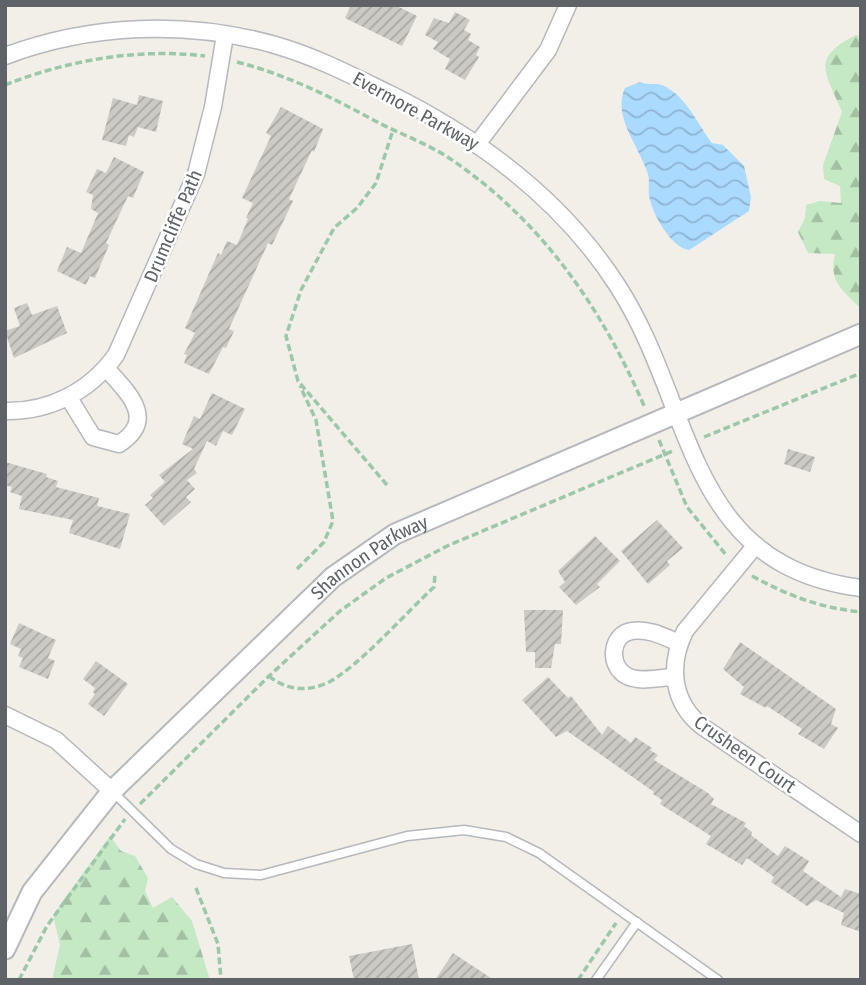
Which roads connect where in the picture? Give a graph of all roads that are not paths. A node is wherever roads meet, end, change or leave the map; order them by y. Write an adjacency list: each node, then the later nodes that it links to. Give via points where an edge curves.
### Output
1 (568, 5): 4 (street, via 542,59)
2 (225, 34): 3 (street, Evermore Parkway, via 161,29 101,32 42,43); 4 (street, Evermore Parkway, via 274,44 324,62); 6 (street, Drumcliffe Path, via 205,143 190,193)
3 (5, 56)
4 (478, 143): 9 (street, Evermore Parkway, via 554,207 601,263 652,347)
5 (861, 334): 9 (street, Shannon Parkway)
6 (106, 369): 7 (street, Drumcliffe Path); 7 (street, via 136,407 138,422 131,436 119,443 93,437)
7 (69, 398): 8 (street, Drumcliffe Path)
8 (5, 411)
9 (677, 413): 10 (street, Evermore Parkway, via 701,475 720,508); 15 (street, Shannon Parkway, via 395,534 333,577)
10 (755, 546): 11 (street, Evermore Parkway, via 803,575); 12 (street, Crusheen Court)
11 (861, 588)
12 (679, 643): 13 (street, Crusheen Court); 13 (street, via 647,631 630,631 614,650 619,671 627,677)
13 (676, 677): 16 (street, Crusheen Court, via 680,703 689,716)
14 (5, 715): 15 (street, via 56,740)
15 (112, 791): 17 (lane, via 171,849 224,873 261,875 407,836 464,830 506,837 539,853); 18 (street, Shannon Parkway, via 32,892)
16 (861, 834)
17 (637, 922): 19 (lane); 20 (lane)
18 (5, 949)
19 (596, 980)
20 (718, 980)

